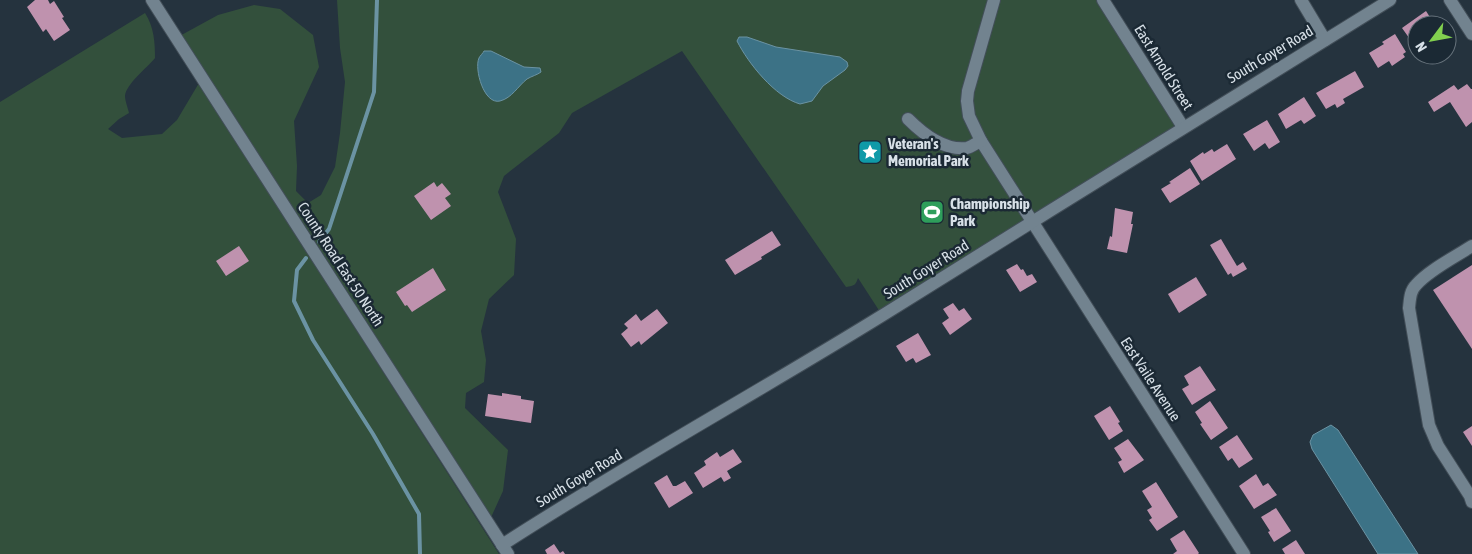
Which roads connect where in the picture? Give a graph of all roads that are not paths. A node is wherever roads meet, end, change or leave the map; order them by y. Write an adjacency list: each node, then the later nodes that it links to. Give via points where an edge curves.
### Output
1 (152, 0): 15 (street, County Road East 50 North)
2 (994, 0): 11 (street, East Vaile Avenue, via 967,101 969,116)
3 (1103, 0): 10 (street, East Arnold Street)
4 (1301, 0): 8 (street)
5 (1390, 0): 8 (street, South Goyer Road)
6 (1450, 0): 7 (street)
7 (1472, 34)
8 (1325, 40): 10 (street, South Goyer Road)
9 (908, 119): 11 (street, via 924,134 952,148 968,148)
10 (1183, 127): 12 (street, South Goyer Road)
11 (981, 140): 12 (street, East Vaile Avenue)
12 (1031, 221): 15 (street, South Goyer Road, via 882,315 561,507); 16 (street, East Vaile Avenue)
13 (1472, 246): 14 (street, via 1415,285 1409,308 1430,425 1438,446)
14 (1472, 502)
15 (505, 549)
16 (1244, 554)

